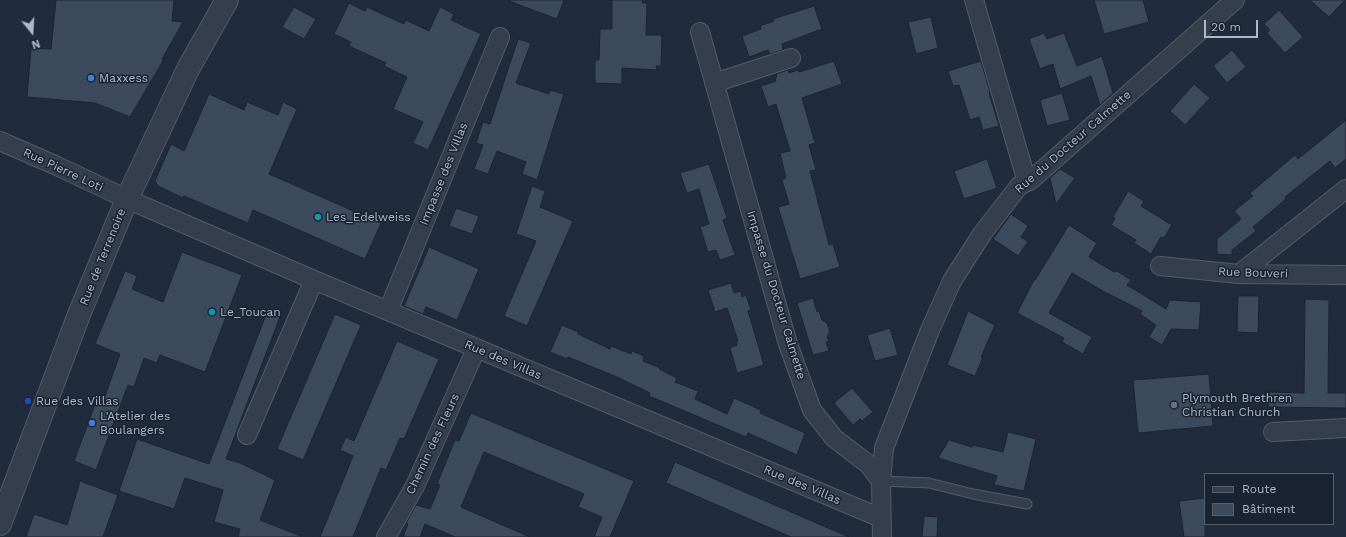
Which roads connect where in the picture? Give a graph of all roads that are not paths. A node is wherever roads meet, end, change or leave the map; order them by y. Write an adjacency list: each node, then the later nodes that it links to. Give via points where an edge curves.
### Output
1 (227, 0): 11 (street, Rue de Terrenoire, via 188,69)
2 (974, 0): 9 (street)
3 (1235, 0): 9 (street, Rue du Docteur Calmette)
4 (700, 32): 7 (street, Impasse du Docteur Calmette)
5 (500, 37): 16 (street, Impasse des Villas)
6 (791, 58): 7 (street)
7 (714, 83): 21 (street, Impasse du Docteur Calmette, via 788,344 812,410 834,438 868,464)
8 (0, 141): 11 (street, Rue Pierre Loti)
9 (1027, 182): 21 (street, Rue du Docteur Calmette, via 1019,186 982,234 952,281 884,448)
10 (1346, 189): 13 (street)
11 (127, 199): 15 (street, Rue des Villas); 24 (street, Rue de Terrenoire, via 80,312)
12 (1160, 266): 13 (street, Rue Bouveri)
13 (1239, 274): 14 (street, Rue Bouveri)
14 (1346, 275)
15 (314, 280): 16 (street, Rue des Villas); 20 (street)
16 (388, 311): 17 (street, Rue des Villas)
17 (476, 349): 23 (street, Rue des Villas); 25 (street, Chemin des Fleurs, via 415,486)
18 (1346, 428): 19 (street)
19 (1273, 432)
20 (247, 435)
21 (881, 481): 22 (lane, via 929,483); 23 (street, Rue du Docteur Calmette)
22 (1027, 504)
23 (881, 518): 26 (street, Rue du Docteur Calmette)
24 (0, 524)
25 (386, 537)
26 (882, 537)

